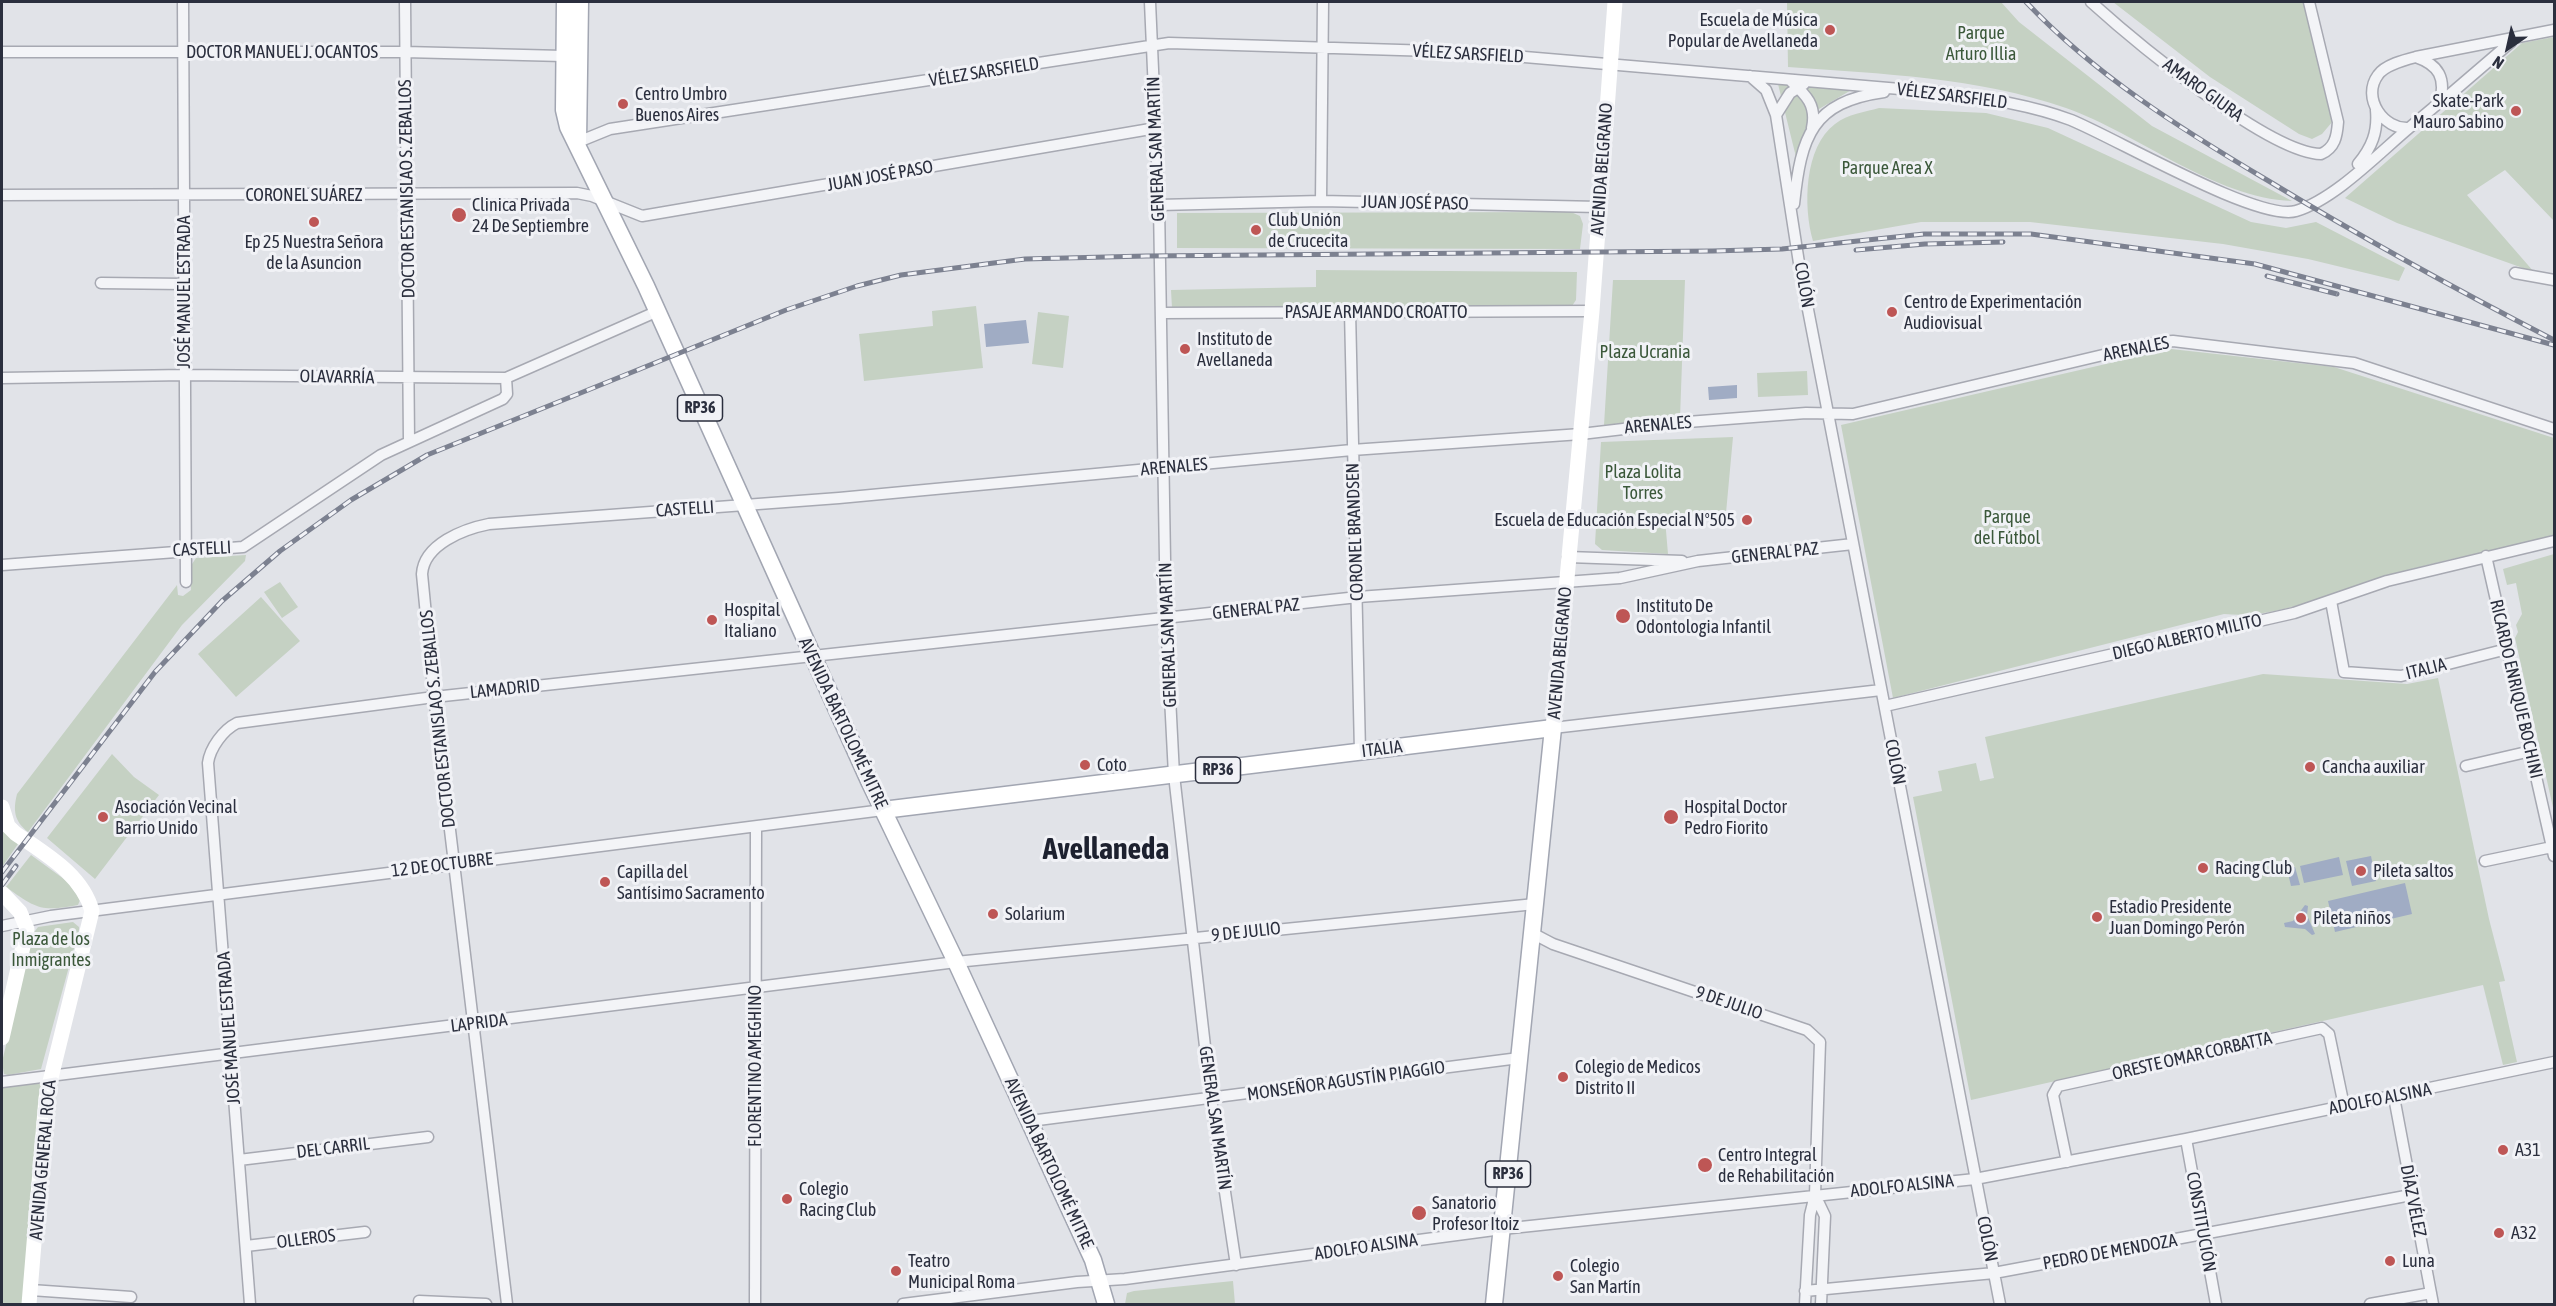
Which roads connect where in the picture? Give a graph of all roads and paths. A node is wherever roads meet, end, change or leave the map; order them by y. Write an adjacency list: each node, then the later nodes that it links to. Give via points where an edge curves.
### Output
1 (183, 2): 16 (street, JOSÉ MANUEL ESTRADA)
2 (405, 2): 17 (street, DOCTOR ESTANISLAO S. ZEBALLOS)
3 (565, 2): 18 (main road, AVENIDA BARTOLOMÉ MITRE / RP36)
4 (580, 2): 30 (main road, AVENIDA BARTOLOMÉ MITRE / RP36)
5 (1150, 2): 13 (street, GENERAL SAN MARTÍN)
6 (1323, 2): 14 (street)
7 (1615, 2): 20 (main road, AVENIDA BELGRANO)
8 (2091, 2): 10 (street, AMARO GIURA)
9 (2309, 2): 10 (street, AMARO GIURA, via 2338,122 2335,140 2326,151 2313,153 2295,148 2239,117 2180,75)
10 (2104, 6)
11 (2554, 30): 12 (street)
12 (2519, 38): 19 (street); 24 (street, via 2502,47)
13 (1152, 47): 14 (street, VÉLEZ SARSFIELD, via 1169,44); 27 (street, GENERAL SAN MARTÍN); 30 (street, VÉLEZ SARSFIELD, via 610,129)
14 (1323, 49): 20 (street, VÉLEZ SARSFIELD, via 1466,52); 36 (street)
15 (2, 52): 16 (street, DOCTOR MANUEL J. OCANTOS)
16 (183, 52): 17 (street, DOCTOR MANUEL J. OCANTOS); 34 (street, JOSÉ MANUEL ESTRADA)
17 (405, 52): 18 (street, DOCTOR MANUEL J. OCANTOS); 33 (street, DOCTOR ESTANISLAO S. ZEBALLOS)
18 (563, 56): 30 (main road, AVENIDA BARTOLOMÉ MITRE / RP36, via 564,110 568,127)
19 (2416, 57): 24 (street, via 2440,72); 25 (street, via 2385,68 2378,75 2372,89)
20 (1610, 65): 21 (street, VÉLEZ SARSFIELD); 38 (main road, AVENIDA BELGRANO)
21 (1750, 76): 22 (street, VÉLEZ SARSFIELD); 26 (street, COLÓN, via 1766,90)
22 (1794, 84): 23 (street, VÉLEZ SARSFIELD); 26 (street); 28 (street, via 1806,94 1814,111)
23 (1904, 89): 28 (street, via 1842,102); 31 (street, VÉLEZ SARSFIELD, via 1999,100 2053,114 2272,212 2295,211)
24 (2440, 102): 29 (street)
25 (2376, 110): 29 (street, via 2389,124); 31 (street, VÉLEZ SARSFIELD, via 2376,133 2369,150)
26 (1776, 115): 39 (street, COLÓN)
27 (1156, 128): 35 (street, JUAN JOSÉ PASO, via 649,215 637,215); 37 (street, GENERAL SAN MARTÍN)
28 (1812, 128): 39 (street, COLÓN, via 1800,168)
29 (2409, 128): 31 (street, VÉLEZ SARSFIELD)
30 (578, 142): 35 (main road, AVENIDA BARTOLOMÉ MITRE / RP36)
31 (2336, 188)
32 (2, 195): 34 (street, CORONEL SUÁREZ)
33 (408, 195): 34 (street, CORONEL SUÁREZ); 35 (street, CORONEL SUÁREZ, via 577,194); 50 (street, DOCTOR ESTANISLAO S. ZEBALLOS)
34 (184, 196): 43 (street, JOSÉ MANUEL ESTRADA)
35 (606, 201): 44 (main road, AVENIDA BARTOLOMÉ MITRE / RP36)
36 (1321, 201): 37 (street, JUAN JOSÉ PASO); 38 (street, JUAN JOSÉ PASO)
37 (1159, 205): 47 (street, GENERAL SAN MARTÍN)
38 (1599, 207): 46 (main road, AVENIDA BELGRANO)
39 (1793, 219): 52 (street, COLÓN)
40 (2515, 273): 41 (street)
41 (2554, 280)
42 (101, 283): 43 (street)
43 (184, 284): 48 (street, JOSÉ MANUEL ESTRADA)
44 (658, 311): 51 (street, OLAVARRÍA); 58 (main road, AVENIDA BARTOLOMÉ MITRE / RP36)
45 (1350, 311): 46 (street, PASAJE ARMANDO CROATTO); 47 (street, PASAJE ARMANDO CROATTO); 56 (street, CORONEL BRANDSEN)
46 (1592, 311): 54 (main road, AVENIDA BELGRANO)
47 (1161, 313): 57 (street, GENERAL SAN MARTÍN)
48 (184, 375): 49 (street, OLAVARRÍA); 50 (street, OLAVARRÍA); 61 (street, JOSÉ MANUEL ESTRADA)
49 (2, 378)
50 (408, 378): 51 (street, OLAVARRÍA); 55 (street, DOCTOR ESTANISLAO S. ZEBALLOS)
51 (506, 378): 55 (street, CASTELLI, via 507,394 503,399)
52 (1828, 413): 53 (street, ARENALES, via 1853,414 2158,342 2191,341 2354,363); 54 (street, ARENALES, via 1674,423); 60 (street, COLÓN)
53 (2554, 429)
54 (1581, 434): 56 (street, ARENALES); 63 (main road, AVENIDA BELGRANO)
55 (409, 441): 61 (street, CASTELLI, via 359,468 243,547)
56 (1352, 450): 57 (street, ARENALES); 69 (street, CORONEL BRANDSEN)
57 (1163, 468): 58 (street, ARENALES); 71 (street, GENERAL SAN MARTÍN)
58 (744, 504): 65 (street, CASTELLI, via 489,524 458,533); 73 (main road, AVENIDA BARTOLOMÉ MITRE / RP36)
59 (2554, 541): 62 (street, DIEGO ALBERTO MILITO)
60 (1852, 544): 64 (street, GENERAL PAZ); 74 (street, COLÓN)
61 (186, 549): 66 (street, CASTELLI); 68 (street, JOSÉ MANUEL ESTRADA)
62 (2486, 556): 70 (street, DIEGO ALBERTO MILITO, via 2387,581); 72 (street, RICARDO ENRIQUE BOCHINI)
63 (1568, 557): 64 (street, GENERAL PAZ); 67 (main road, AVENIDA BELGRANO)
64 (1698, 561): 67 (street, GENERAL PAZ, via 1631,576)
65 (422, 562): 75 (street, DOCTOR ESTANISLAO S. ZEBALLOS)
66 (2, 565)
67 (1566, 580): 69 (street, GENERAL PAZ); 77 (main road, AVENIDA BELGRANO)
68 (186, 582)
69 (1358, 597): 71 (street, GENERAL PAZ); 80 (street, CORONEL BRANDSEN)
70 (2331, 601): 72 (street, ITALIA, via 2344,672 2401,676); 76 (street, DIEGO ALBERTO MILITO, via 2294,613)
71 (1166, 619): 73 (street, GENERAL PAZ); 82 (street, GENERAL SAN MARTÍN)
72 (2507, 649): 78 (street, RICARDO ENRIQUE BOCHINI)
73 (813, 657): 75 (street, LAMADRID); 84 (main road, AVENIDA BARTOLOMÉ MITRE / RP36)
74 (1881, 690): 76 (street, COLÓN); 77 (street, ITALIA)
75 (434, 697): 79 (street, LAMADRID, via 237,723 227,729); 88 (street, DOCTOR ESTANISLAO S. ZEBALLOS)
76 (1885, 706): 114 (street, COLÓN)
77 (1553, 728): 80 (main road, ITALIA / RP36); 91 (main road, AVENIDA BELGRANO / RP36)
78 (2531, 751): 81 (street); 86 (street, RICARDO ENRIQUE BOCHINI)
79 (211, 752): 90 (street, JOSÉ MANUEL ESTRADA, via 208,763)
80 (1360, 752): 82 (main road, ITALIA / RP36)
81 (2466, 766)
82 (1174, 776): 84 (main road, ITALIA / RP36); 96 (street, GENERAL SAN MARTÍN)
83 (2, 807): 92 (main road, via 8,826 15,833 77,880)
84 (883, 810): 85 (street, 12 DE OCTUBRE); 97 (main road, AVENIDA BARTOLOMÉ MITRE / RP36)
85 (756, 828): 88 (street, 12 DE OCTUBRE); 98 (street, FLORENTINO AMEGHINO)
86 (2553, 852): 87 (street)
87 (2485, 861)
88 (454, 863): 90 (street, 12 DE OCTUBRE); 99 (street, DOCTOR ESTANISLAO S. ZEBALLOS)
89 (2, 893): 93 (main road)
90 (220, 894): 92 (street, 12 DE OCTUBRE); 101 (street, JOSÉ MANUEL ESTRADA)
91 (1535, 904): 95 (main road, AVENIDA BELGRANO / RP36); 96 (street, 9 DE JULIO)
92 (92, 911): 93 (street, 12 DE OCTUBRE); 104 (main road, AVENIDA GENERAL ROCA)
93 (25, 922): 94 (street, 12 DE OCTUBRE); 100 (main road, via 26,935)
94 (2, 926)
95 (1532, 933): 102 (main road, AVENIDA BELGRANO / RP36); 116 (street, 9 DE JULIO, via 1553,944 1807,1030 1820,1042)
96 (1191, 937): 97 (street, 9 DE JULIO); 107 (street, GENERAL SAN MARTÍN)
97 (956, 962): 98 (street, LAPRIDA); 109 (main road, AVENIDA BARTOLOMÉ MITRE / RP36)
98 (755, 989): 99 (street, LAPRIDA); 134 (street, FLORENTINO AMEGHINO)
99 (474, 1024): 101 (street, LAPRIDA); 133 (street, DOCTOR ESTANISLAO S. ZEBALLOS)
100 (2, 1038)
101 (230, 1054): 104 (street, LAPRIDA); 112 (street, JOSÉ MANUEL ESTRADA)
102 (1519, 1058): 107 (street, MONSEÑOR AGUSTÍN PIAGGIO); 117 (main road, AVENIDA BELGRANO / RP36)
103 (2554, 1062): 106 (street, ADOLFO ALSINA)
104 (50, 1077): 105 (street, LAPRIDA); 127 (main road, AVENIDA GENERAL ROCA)
105 (2, 1082)
106 (2394, 1097): 108 (street, ADOLFO ALSINA); 115 (street, DÍAZ VÉLEZ)
107 (1211, 1099): 109 (street, MONSEÑOR AGUSTÍN PIAGGIO); 121 (street, GENERAL SAN MARTÍN)
108 (2344, 1106): 111 (street, ADOLFO ALSINA); 113 (street, ORESTE OMAR CORBATTA, via 2329,1034 2322,1028 2058,1086 2053,1095)
109 (1030, 1121): 123 (main road, AVENIDA BARTOLOMÉ MITRE / RP36)
110 (428, 1137): 112 (street, DEL CARRIL)
111 (2186, 1139): 113 (street, ADOLFO ALSINA); 119 (street, CONSTITUCIÓN)
112 (239, 1160): 120 (street, JOSÉ MANUEL ESTRADA)
113 (2067, 1162): 114 (street, ADOLFO ALSINA)
114 (1975, 1179): 116 (street, ADOLFO ALSINA); 122 (street, COLÓN)
115 (2411, 1195): 119 (street, PEDRO DE MENDOZA); 126 (street, DÍAZ VÉLEZ)
116 (1815, 1196): 117 (street, ADOLFO ALSINA); 124 (street); 125 (street, via 1825,1215)
117 (1502, 1229): 121 (street, ADOLFO ALSINA); 137 (main road, AVENIDA BELGRANO / RP36)
118 (365, 1232): 120 (street, OLLEROS)
119 (2203, 1235): 122 (street, PEDRO DE MENDOZA); 141 (street, CONSTITUCIÓN)
120 (246, 1246): 131 (street, JOSÉ MANUEL ESTRADA)
121 (1236, 1265): 123 (street, ADOLFO ALSINA)
122 (1994, 1273): 125 (street, PEDRO DE MENDOZA); 140 (street, COLÓN)
123 (1100, 1281): 130 (street, ADOLFO ALSINA); 136 (main road, AVENIDA BARTOLOMÉ MITRE / RP36)
124 (1805, 1291): 125 (street, PEDRO DE MENDOZA); 138 (street)
125 (1822, 1291): 139 (street)
126 (2431, 1293): 142 (street); 143 (street, DÍAZ VÉLEZ)
127 (30, 1297): 128 (street)
128 (131, 1297)
129 (419, 1301): 132 (street)
130 (921, 1304): 135 (street, ADOLFO ALSINA)
131 (250, 1305)
132 (486, 1305)
133 (507, 1305)
134 (755, 1305)
135 (903, 1305)
136 (1106, 1305)
137 (1494, 1305)
138 (1805, 1305)
139 (1821, 1305)
140 (2000, 1305)
141 (2216, 1305)
142 (2370, 1305)
143 (2433, 1305)

